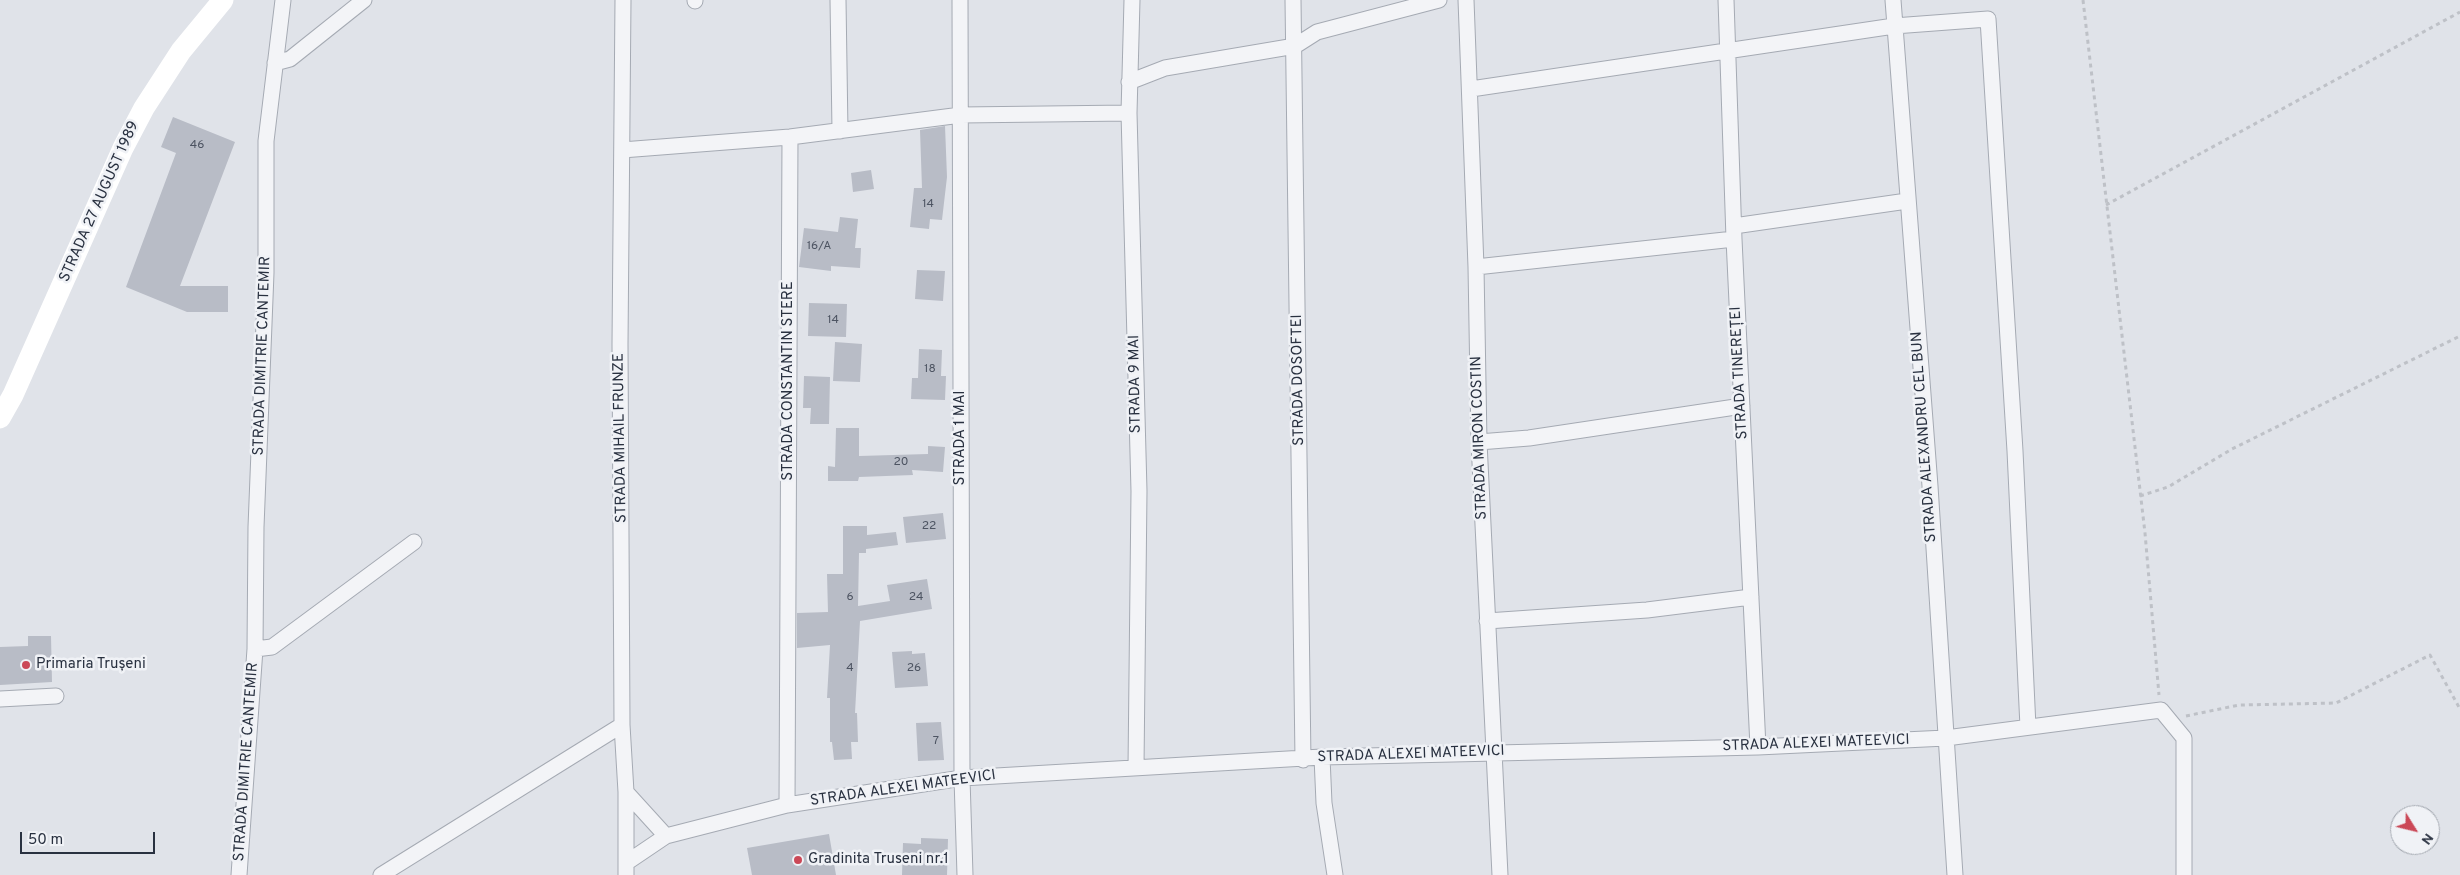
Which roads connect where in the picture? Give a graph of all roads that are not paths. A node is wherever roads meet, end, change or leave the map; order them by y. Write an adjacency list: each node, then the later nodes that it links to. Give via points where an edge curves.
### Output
1 (223, 0): 28 (street, STRADA 27 AUGUST 1989, via 181,51 144,108)
2 (283, 0): 16 (street, STRADA DIMITRIE CANTEMIR)
3 (364, 0): 16 (street, via 290,59)
4 (623, 0): 23 (street, STRADA MIHAIL FRUNZE)
5 (838, 0): 21 (street)
6 (960, 0): 20 (street, STRADA 1 MAI)
7 (1132, 0): 17 (street, STRADA 9 MAI)
8 (1293, 0): 14 (street, STRADA DOSOFTEI)
9 (1439, 0): 14 (street, via 1317,32)
10 (1466, 0): 18 (street, STRADA MIRON COSTIN)
11 (1726, 0): 15 (street, STRADA TINEREȚEI)
12 (1893, 0): 13 (street, STRADA ALEXANDRU CEL BUN)
13 (1894, 26): 15 (street); 24 (street, STRADA ALEXANDRU CEL BUN); 37 (street, via 1988,19 2015,451)
14 (1295, 46): 17 (street, via 1165,68); 42 (street, STRADA DOSOFTEI)
15 (1728, 52): 18 (street); 25 (street, STRADA TINEREȚEI)
16 (275, 63): 33 (street, STRADA DIMITRIE CANTEMIR, via 266,141 266,273 256,527)
17 (1129, 82): 19 (street, STRADA 9 MAI)
18 (1471, 89): 26 (street, STRADA MIRON COSTIN)
19 (1129, 113): 20 (street); 43 (street, STRADA 9 MAI, via 1139,491)
20 (962, 115): 21 (street); 44 (street, STRADA 1 MAI)
21 (840, 131): 22 (street)
22 (790, 137): 23 (street); 46 (street, STRADA CONSTANTIN STERE)
23 (622, 150): 36 (street, STRADA MIHAIL FRUNZE)
24 (1907, 201): 25 (street); 38 (street, STRADA ALEXANDRU CEL BUN)
25 (1734, 233): 26 (street); 27 (street, STRADA TINEREȚEI)
26 (1476, 267): 29 (street, STRADA MIRON COSTIN)
27 (1742, 406): 29 (street, via 1529,438); 31 (street, STRADA TINEREȚEI)
28 (0, 418)
29 (1479, 442): 32 (street, STRADA MIRON COSTIN)
30 (414, 542): 33 (street, STRADA DIMITRIE CANTEMIR, via 272,647)
31 (1751, 597): 32 (street, via 1647,610); 39 (street, STRADA TINEREȚEI)
32 (1487, 621): 40 (street, STRADA MIRON COSTIN)
33 (255, 649): 49 (street, STRADA DIMITRIE CANTEMIR)
34 (56, 696): 35 (street)
35 (0, 699)
36 (622, 725): 45 (street, STRADA MIHAIL FRUNZE); 50 (street)
37 (2028, 727): 38 (street, STRADA ALEXEI MATEEVICI); 55 (street, STRADA ALEXEI MATEEVICI, via 2165,715 2184,738)
38 (1946, 738): 39 (street, STRADA ALEXEI MATEEVICI); 54 (street, STRADA ALEXANDRU CEL BUN)
39 (1758, 747): 40 (street, STRADA ALEXEI MATEEVICI)
40 (1495, 752): 41 (street, STRADA ALEXEI MATEEVICI); 53 (street, STRADA MIRON COSTIN)
41 (1322, 757): 42 (street, STRADA ALEXEI MATEEVICI); 52 (street, via 1324,803)
42 (1303, 760): 43 (street, STRADA ALEXEI MATEEVICI)
43 (1136, 767): 44 (street, STRADA ALEXEI MATEEVICI)
44 (962, 778): 46 (street, STRADA ALEXEI MATEEVICI); 51 (street, STRADA 1 MAI)
45 (626, 792): 47 (street); 48 (street, STRADA MIHAIL FRUNZE)
46 (787, 805): 47 (street, STRADA ALEXEI MATEEVICI)
47 (666, 836): 48 (street, STRADA ALEXEI MATEEVICI)
48 (626, 869)
49 (239, 875)
50 (381, 875)
51 (964, 875)
52 (1334, 875)
53 (1500, 875)
54 (1954, 875)
55 (2184, 875)

